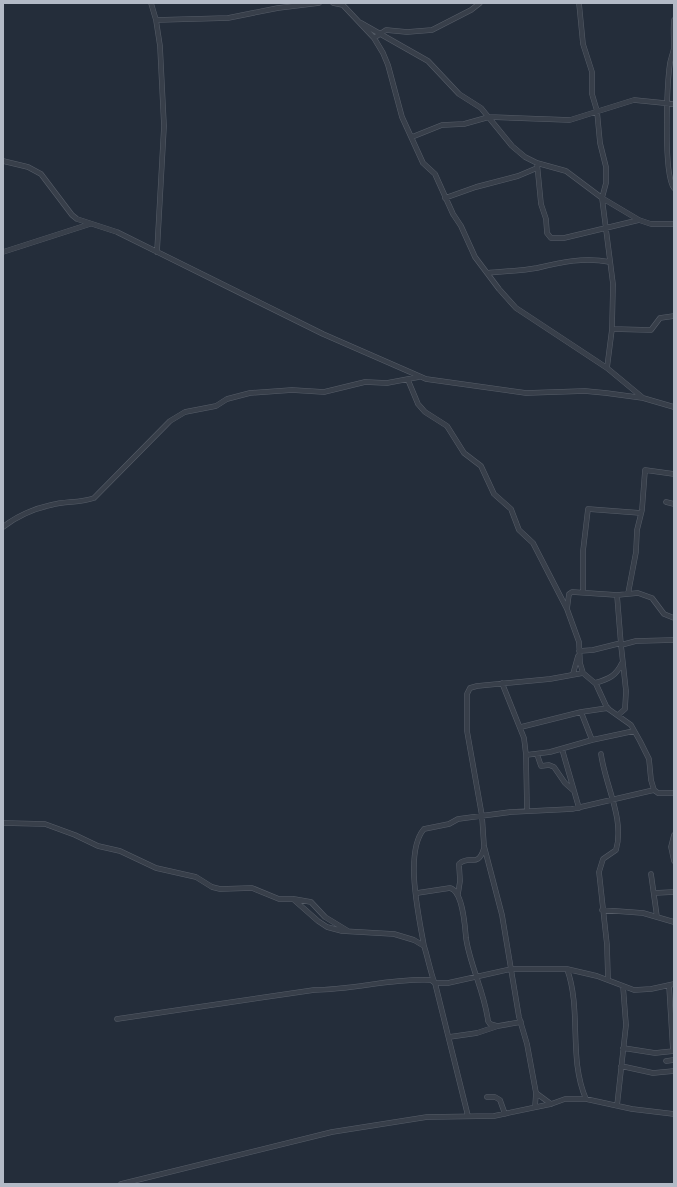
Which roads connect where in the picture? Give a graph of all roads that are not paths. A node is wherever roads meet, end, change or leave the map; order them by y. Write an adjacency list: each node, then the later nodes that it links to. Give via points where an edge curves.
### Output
1 (151, 3): 7 (street)
2 (319, 3): 7 (street, via 228,18)
3 (333, 3): 6 (street)
4 (480, 3): 11 (street, via 432,30 386,30)
5 (579, 3): 15 (street, via 583,44 592,72 592,94)
6 (342, 4): 8 (street)
7 (156, 20): 28 (street, via 160,46 164,132)
8 (356, 20): 11 (street); 12 (street)
9 (674, 20): 10 (street)
10 (674, 33): 13 (street)
11 (382, 34): 12 (street); 16 (street, via 428,60 459,94 481,108)
12 (374, 38): 17 (street, via 386,60 402,117)
13 (667, 103): 14 (street); 15 (street, via 634,100); 20 (street, via 669,177)
14 (674, 104)
15 (597, 111): 16 (street, via 570,120); 22 (street, via 606,174)
16 (489, 117): 17 (street, via 464,124 442,125); 19 (street, via 515,150)
17 (412, 137): 21 (street, via 423,163 435,174)
18 (3, 161): 24 (street, via 28,167 41,174 72,215)
19 (537, 165): 21 (street, via 518,176); 22 (street, via 566,171); 26 (street, via 541,204 549,236 564,238)
20 (674, 188)
21 (445, 198): 30 (street, via 475,256)
22 (602, 198): 23 (street); 26 (street)
23 (639, 220): 25 (street, via 651,224); 26 (street)
24 (90, 224): 27 (street); 28 (street, via 117,232)
25 (674, 224)
26 (607, 229): 29 (street)
27 (3, 252)
28 (156, 252): 34 (street, via 202,272 323,334)
29 (610, 262): 30 (street, via 576,260 536,268); 32 (street, via 613,284)
30 (487, 273): 33 (street, via 516,308)
31 (674, 316): 32 (street, via 660,318 651,330)
32 (612, 329): 33 (street)
33 (607, 368): 36 (street)
34 (419, 377): 35 (street); 36 (street, via 504,391 594,392)
35 (408, 380): 42 (street, via 387,383 365,382 324,392 292,390 250,394 227,399 216,406 186,412 170,421 94,498 81,502 52,504 28,512); 46 (street, via 418,404 425,412 447,426 464,453 481,466 494,494 510,507 519,530 533,544)
36 (643, 398): 37 (street)
37 (674, 407)
38 (674, 474): 41 (street, via 645,469)
39 (666, 502): 40 (street)
40 (674, 504)
41 (641, 513): 43 (street, via 591,508 587,510); 44 (street)
42 (3, 527)
43 (583, 592): 45 (street); 46 (street, via 570,593)
44 (628, 594): 45 (street); 47 (street, via 636,593 650,597 664,614)
45 (617, 595): 49 (street)
46 (567, 609): 50 (street, via 579,642)
47 (674, 618)
48 (674, 640): 49 (street, via 643,640)
49 (621, 644): 50 (street); 51 (street)
50 (579, 653): 52 (street); 53 (street)
51 (622, 663): 55 (street, via 612,677); 58 (street, via 626,701 625,709)
52 (583, 673): 53 (street); 55 (street)
53 (572, 674): 54 (street, via 550,679)
54 (502, 683): 59 (street); 72 (street, via 470,688 467,694 467,731)
55 (595, 683): 56 (street)
56 (608, 708): 57 (street); 58 (street)
57 (581, 712): 59 (street); 61 (street)
58 (618, 715): 60 (street)
59 (521, 727): 65 (street)
60 (634, 730): 61 (street); 66 (street, via 647,753)
61 (592, 740): 62 (street)
62 (562, 749): 63 (street); 67 (street)
63 (537, 754): 65 (street); 67 (street, via 541,766 554,767)
64 (601, 754): 69 (street, via 604,774)
65 (526, 755): 71 (street)
66 (654, 790): 68 (street, via 658,793); 69 (street)
67 (574, 791): 70 (street)
68 (674, 793)
69 (613, 800): 70 (street); 83 (street, via 618,832 617,848 616,852 603,859 599,872)
70 (579, 808): 71 (street)
71 (527, 811): 72 (street)
72 (482, 816): 75 (street); 79 (street, via 458,819 422,831 413,859)
73 (3, 824): 82 (street, via 45,824 98,846 125,853 156,868 196,877 212,887 252,888 279,899)
74 (674, 835): 76 (street, via 671,847)
75 (484, 846): 81 (street, via 480,858 474,861 465,860 459,864); 88 (street, via 502,915)
76 (674, 861)
77 (651, 874): 80 (street)
78 (674, 892): 80 (street)
79 (416, 893): 81 (street, via 450,888); 87 (street)
80 (654, 893): 84 (street)
81 (458, 895): 90 (street, via 464,916 466,941)
82 (293, 899): 86 (street, via 322,924); 86 (street, via 311,902 325,917)
83 (602, 910): 84 (street); 91 (street)
84 (657, 916): 85 (street)
85 (674, 922)
86 (348, 931): 87 (street, via 394,934)
87 (424, 946): 92 (street)
88 (511, 968): 89 (street); 90 (street); 97 (street)
89 (567, 969): 91 (street); 108 (street, via 573,990 579,1082)
90 (476, 976): 92 (street, via 448,983); 98 (street, via 488,1022)
91 (608, 979): 95 (street)
92 (435, 983): 96 (street, via 431,980 418,980 314,990); 99 (street)
93 (674, 984): 94 (street)
94 (668, 985): 95 (street, via 634,990); 101 (street)
95 (623, 986): 100 (street, via 626,1025)
96 (116, 1018)
97 (521, 1022): 98 (street); 106 (street)
98 (497, 1026): 99 (street, via 477,1033)
99 (449, 1037): 116 (street)
100 (623, 1048): 101 (street, via 655,1053); 104 (street)
101 (673, 1051)
102 (674, 1060): 103 (street)
103 (666, 1061)
104 (621, 1066): 105 (street, via 653,1072); 110 (street)
105 (674, 1071)
106 (536, 1093): 109 (street); 111 (street)
107 (487, 1098): 114 (street, via 495,1097 500,1100)
108 (586, 1099): 109 (street); 110 (street)
109 (551, 1104): 111 (street)
110 (617, 1106): 113 (street)
111 (534, 1107): 114 (street)
112 (674, 1110): 113 (street)
113 (668, 1113): 115 (street)
114 (505, 1114): 116 (street)
115 (674, 1114)
116 (468, 1116): 117 (street, via 427,1117 332,1132)
117 (121, 1184)

